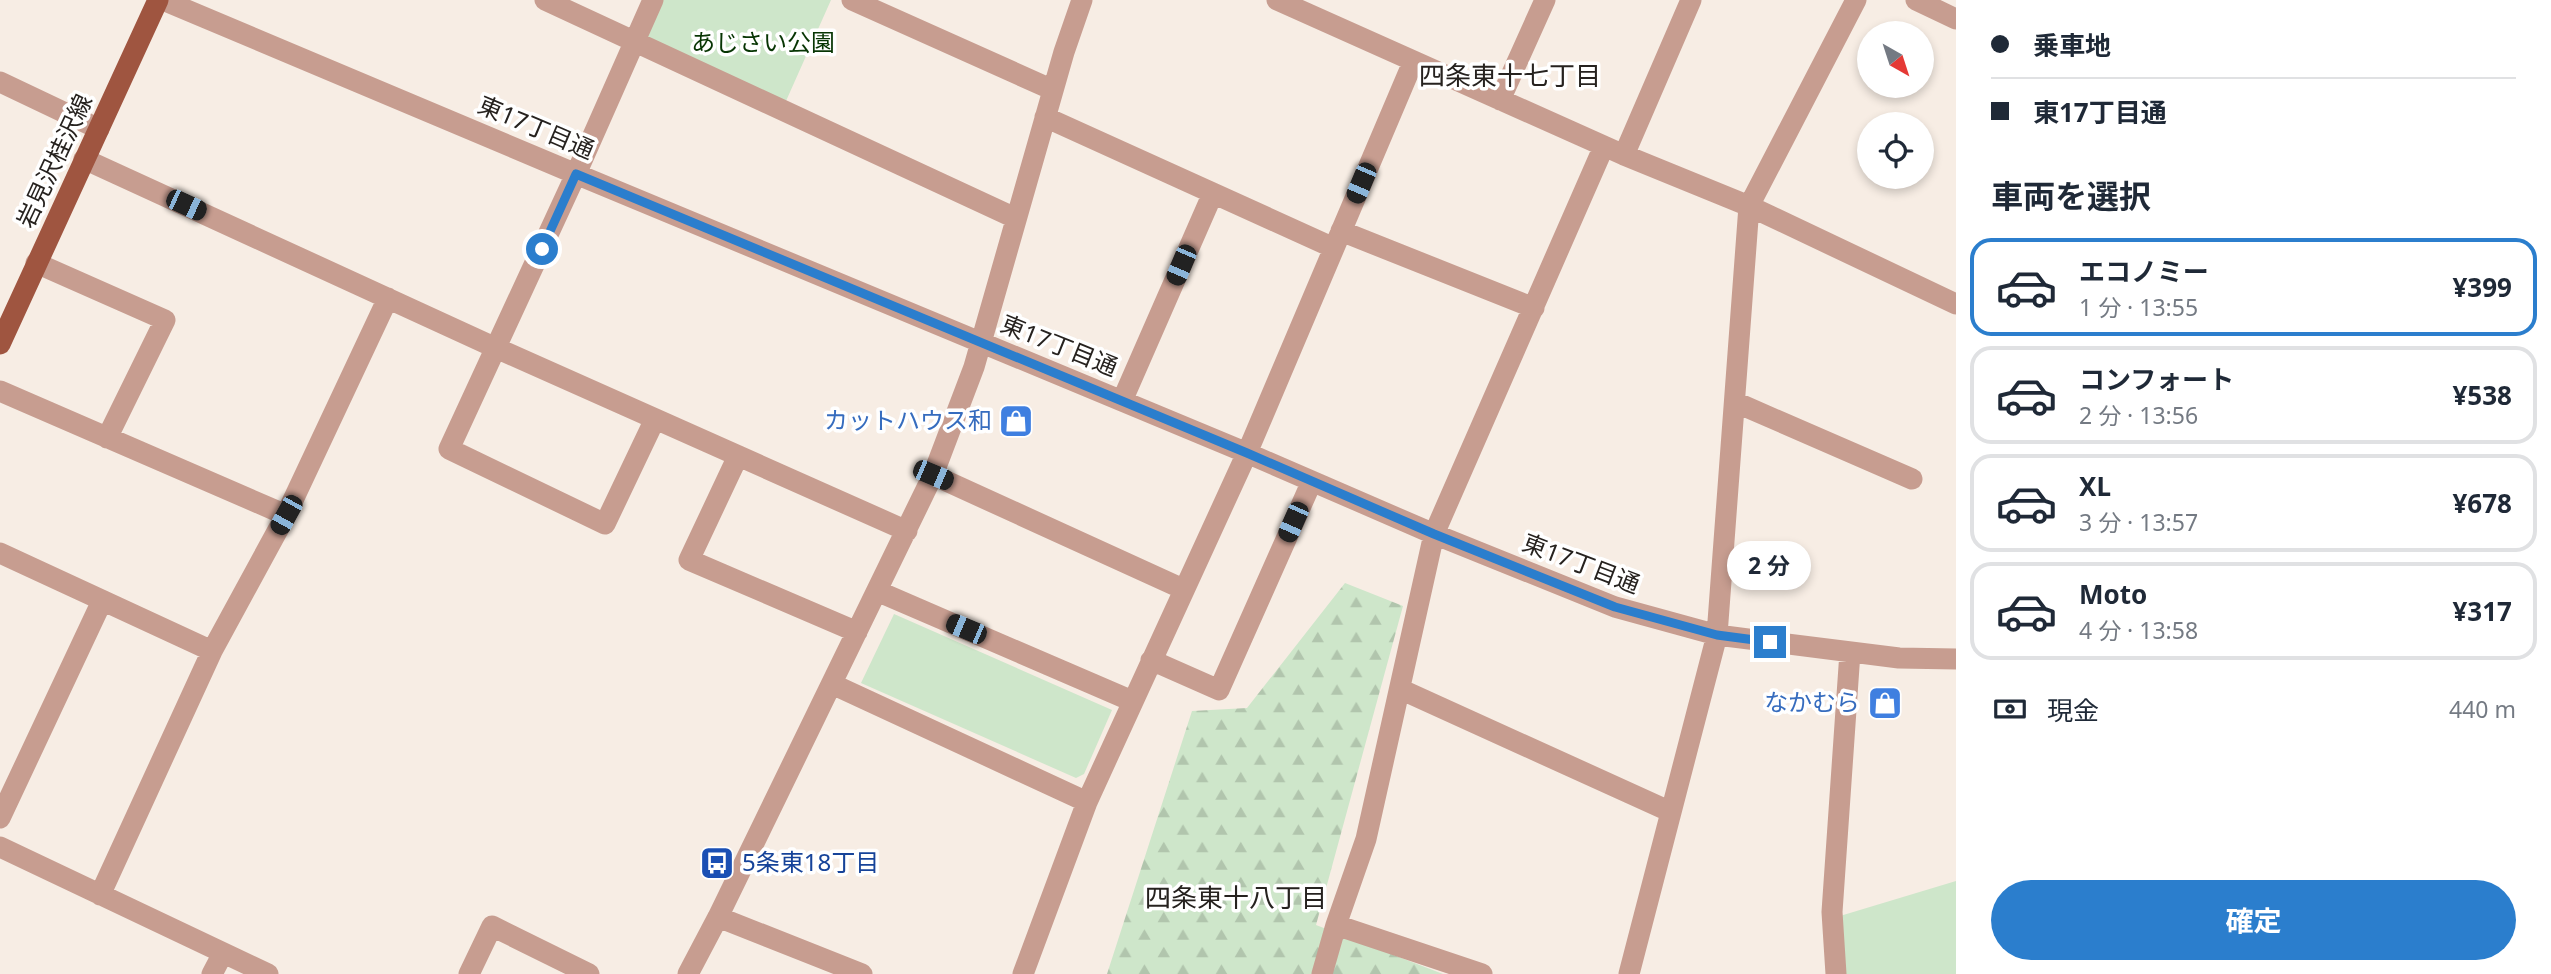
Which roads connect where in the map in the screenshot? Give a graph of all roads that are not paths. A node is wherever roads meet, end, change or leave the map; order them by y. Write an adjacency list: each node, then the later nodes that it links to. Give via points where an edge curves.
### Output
1 (161, 0): 18 (main road, 岩見沢桂沢線); 21 (street, 東17丁目通)
2 (545, 0): 12 (street)
3 (653, 0): 12 (street)
4 (852, 0): 15 (street)
5 (1082, 0): 15 (street)
6 (1277, 0): 13 (street)
7 (1545, 0): 16 (street)
8 (1691, 0): 19 (street)
9 (1857, 0): 23 (street)
10 (1916, 0): 11 (street)
11 (1956, 19)
12 (635, 41): 21 (street); 24 (street)
13 (1413, 62): 16 (street); 25 (street)
14 (0, 82): 18 (street)
15 (1053, 90): 17 (street)
16 (1500, 100): 19 (street)
17 (1045, 117): 22 (street); 24 (street)
18 (99, 129): 20 (main road, 岩見沢桂沢線)
19 (1614, 150): 23 (street); 29 (street)
20 (84, 159): 26 (main road, 岩見沢桂沢線); 27 (street)
21 (576, 174): 30 (street, 東17丁目通); 32 (street)
22 (1213, 193): 25 (street); 34 (street)
23 (1749, 206): 28 (street); 35 (street)
24 (1015, 218): 30 (street)
25 (1337, 240): 29 (street); 38 (street)
26 (36, 263): 31 (main road, 岩見沢桂沢線); 37 (street, via 165,320)
27 (388, 298): 32 (street); 43 (street)
28 (1956, 304)
29 (1534, 309): 45 (street)
30 (981, 343): 34 (street, 東17丁目通); 40 (street)
31 (0, 344)
32 (496, 348): 36 (street); 36 (street, via 449,449 605,524)
33 (0, 391): 37 (street)
34 (1122, 401): 38 (street, 東17丁目通)
35 (1735, 402): 41 (street); 51 (street)
36 (655, 419): 39 (street)
37 (107, 438): 43 (street)
38 (1247, 453): 42 (street, 東17丁目通); 47 (street)
39 (738, 456): 44 (street); 50 (street, via 690,560)
40 (933, 475): 44 (street); 47 (street)
41 (1912, 479)
42 (1312, 481): 45 (street, 東17丁目通); 55 (street, via 1219,690)
43 (286, 515): 52 (street)
44 (907, 531): 48 (street)
45 (1434, 534): 51 (street, 東17丁目通, via 1615,607); 57 (street)
46 (0, 554): 49 (street)
47 (1183, 589): 55 (street)
48 (877, 591): 50 (street); 58 (street)
49 (102, 600): 52 (street); 61 (street)
50 (857, 632): 56 (street)
51 (1717, 635): 53 (street, 東17丁目通); 60 (street)
52 (212, 650): 63 (street)
53 (1850, 652): 54 (street, 東17丁目通); 77 (street, via 1832,912)
54 (1956, 659)
55 (1151, 660): 58 (street)
56 (832, 684): 59 (street); 64 (street)
57 (1399, 689): 60 (street); 65 (street, via 1366,839)
58 (1132, 701): 59 (street)
59 (1087, 802): 73 (street)
60 (1671, 812): 76 (street)
61 (0, 818)
62 (0, 847): 63 (street)
63 (100, 895): 66 (street)
64 (718, 917): 71 (street); 72 (street)
65 (1336, 925): 74 (street); 75 (street)
66 (223, 953): 67 (street); 68 (street)
67 (212, 974)
68 (268, 974)
69 (469, 974): 70 (street, via 492,926)
70 (589, 974)
71 (688, 974)
72 (862, 974)
73 (1023, 974)
74 (1322, 974)
75 (1482, 974)
76 (1629, 974)
77 (1836, 974)

